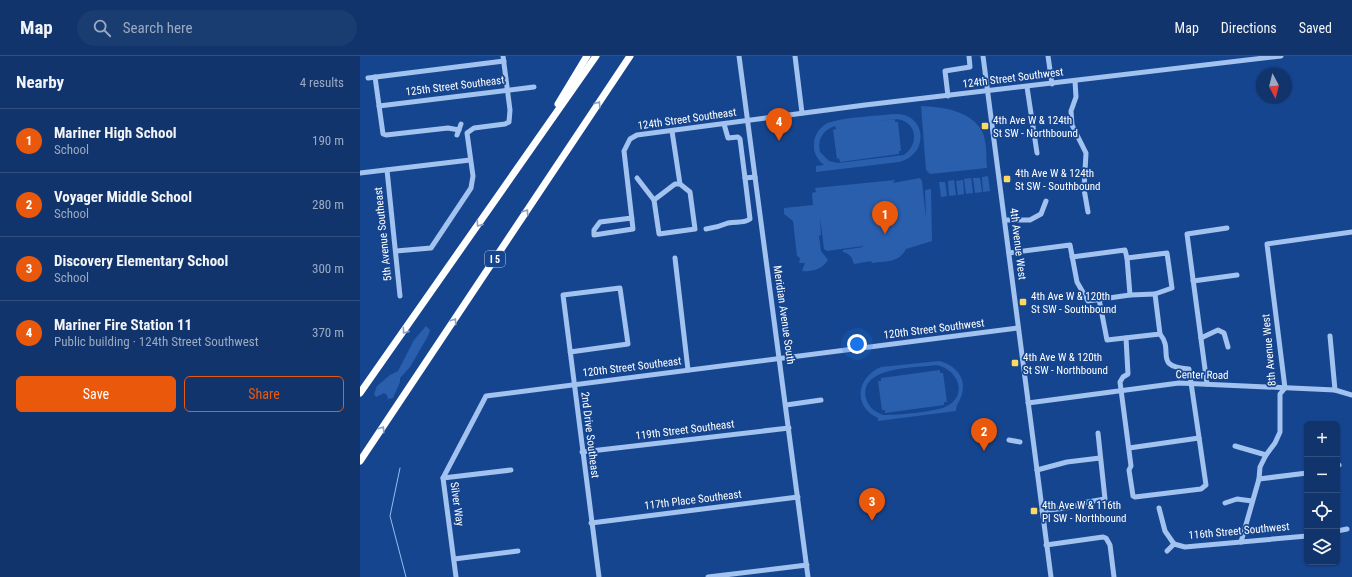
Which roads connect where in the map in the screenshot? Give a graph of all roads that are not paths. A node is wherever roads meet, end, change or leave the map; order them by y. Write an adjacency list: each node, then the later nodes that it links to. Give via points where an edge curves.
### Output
1 (587, 56): 28 (highway)
2 (596, 56): 28 (highway)
3 (630, 56): 87 (highway, I 5, one-way to 3)
4 (739, 56): 24 (street, Meridian Avenue South)
5 (795, 56): 23 (street)
6 (969, 56): 21 (street, via 970,67 945,71)
7 (983, 56): 20 (street, 4th Avenue West)
8 (1048, 56): 16 (street)
9 (1225, 56): 12 (street)
10 (1281, 56): 12 (street, 124th Street Southwest)
11 (503, 59): 13 (street); 19 (street)
12 (1226, 62): 15 (street, 124th Street Southwest)
13 (375, 77): 14 (street); 22 (street)
14 (368, 78)
15 (1075, 81): 16 (street, 124th Street Southwest); 39 (street, via 1076,97 1071,111 1072,125 1086,153 1084,189)
16 (1052, 84): 18 (street, 124th Street Southwest)
17 (534, 87): 19 (street, 125th Street Southeast)
18 (1027, 88): 20 (street, 124th Street Southwest); 29 (street)
19 (508, 90): 22 (street, 125th Street Southeast); 30 (street, via 509,122 470,130 467,137)
20 (988, 92): 21 (street, 124th Street Southwest); 41 (street, 4th Avenue West)
21 (948, 96): 23 (street, 124th Street Southwest)
22 (379, 106): 26 (street, via 382,131 386,135)
23 (802, 114): 24 (street, 124th Street Southwest)
24 (748, 121): 25 (street, 124th Street Southeast); 33 (street, Meridian Avenue South)
25 (724, 124): 27 (street, 124th Street Southeast); 35 (street, via 728,138 740,139)
26 (459, 129)
27 (672, 131): 36 (street); 40 (street, 124th Street Southeast, via 637,135 630,139 624,151)
28 (533, 146): 71 (highway, one-way to 71)
29 (1037, 153)
30 (470, 160): 31 (street); 45 (street, via 473,176 471,188 431,248)
31 (387, 170): 32 (street); 45 (street, 5th Avenue Southeast)
32 (360, 173)
33 (755, 177): 35 (street); 63 (street, Meridian Avenue South)
34 (637, 178): 37 (street)
35 (745, 178): 43 (street, via 750,219 746,222 728,223 722,227)
36 (680, 184): 37 (street, via 675,184); 37 (street, via 690,192 695,229 659,234)
37 (654, 200)
38 (1046, 201): 41 (street, via 1041,214 1030,220)
39 (1088, 212)
40 (632, 218): 40 (street, via 634,229 594,235 594,230 600,222)
41 (1005, 220): 46 (street, 4th Avenue West)
42 (1227, 228): 51 (street, via 1187,234)
43 (706, 229)
44 (1352, 232): 68 (street, 8th Avenue West, via 1267,244)
45 (396, 251): 54 (street, 5th Avenue Southeast)
46 (1009, 253): 47 (street, via 1070,245); 56 (street, 4th Avenue West)
47 (1072, 257): 49 (street, via 1125,250); 55 (street, via 1077,282 1088,301)
48 (675, 258): 64 (street)
49 (1126, 258): 52 (street, via 1167,253 1172,288); 53 (street)
50 (1237, 275): 51 (street)
51 (1193, 280): 60 (street)
52 (1156, 294): 53 (street); 57 (street)
53 (1130, 295): 55 (street)
54 (400, 296)
55 (1099, 299): 59 (street, via 1107,340)
56 (1018, 328): 63 (street, 120th Street Southwest); 75 (street, 4th Avenue West)
57 (1160, 334): 59 (street); 65 (street, via 1163,337 1166,358 1174,368 1189,369)
58 (1330, 336): 69 (street)
59 (1126, 338): 70 (street, via 1128,374 1120,382)
60 (1201, 338): 61 (street, via 1218,330 1224,333); 67 (street)
61 (1228, 347)
62 (570, 352): 62 (street, 2nd Drive Southeast, via 563,295 620,288 628,344); 66 (street, 2nd Drive Southeast)
63 (780, 358): 64 (street, 120th Street Southeast); 76 (street, Meridian Avenue South)
64 (688, 370): 66 (street, 120th Street Southeast)
65 (1191, 383): 67 (street, Center Road); 70 (street, Center Road); 79 (street)
66 (574, 384): 73 (street, 120th Street Southeast); 84 (street, 2nd Drive Southeast)
67 (1207, 384): 68 (street, Center Road)
68 (1285, 388): 69 (street, Center Road); 85 (street, 8th Avenue West, via 1280,394 1280,432 1276,443)
69 (1335, 390): 72 (street, Center Road)
70 (1121, 391): 75 (street, Center Road); 83 (street)
71 (360, 393)
72 (1352, 395)
73 (486, 396): 91 (street, Silver Way)
74 (821, 400): 76 (street)
75 (1028, 403): 89 (street, 4th Avenue West)
76 (786, 406): 77 (street, Meridian Avenue South)
77 (789, 428): 84 (street, 119th Street Southeast); 93 (street, Meridian Avenue South)
78 (1098, 433): 86 (street)
79 (1199, 438): 83 (street); 83 (street, via 1206,485 1201,489 1135,497 1129,470)
80 (1009, 440): 81 (street)
81 (1020, 442)
82 (1235, 446): 85 (street)
83 (1129, 448)
84 (582, 452): 98 (street, 2nd Drive Southeast)
85 (1266, 455): 92 (street, 8th Avenue West, via 1260,467)
86 (1100, 458): 89 (street, via 1068,462); 97 (street, via 1105,499)
87 (360, 462)
88 (511, 470): 91 (street)
89 (1037, 470): 97 (street, 4th Avenue West)
90 (1304, 473): 92 (street)
91 (443, 478): 107 (street, Silver Way)
92 (1259, 479): 94 (street, 8th Avenue West)
93 (798, 497): 98 (street, 117th Place Southeast); 108 (street, Meridian Avenue South)
94 (1252, 501): 95 (street, via 1237,499); 102 (street, 8th Avenue West)
95 (1225, 503)
96 (1159, 508): 103 (street, via 1165,531)
97 (1042, 511): 104 (street, 4th Avenue West)
98 (591, 523): 110 (street, 2nd Drive Southeast)
99 (1347, 529): 100 (street)
100 (1340, 531)
101 (1304, 536): 102 (street, 116th Street Southwest)
102 (1241, 542): 103 (street, 116th Street Southwest, via 1185,547)
103 (1174, 544): 106 (street)
104 (1046, 545): 113 (street, 4th Avenue West); 114 (street, via 1103,536 1110,545)
105 (518, 551): 107 (street)
106 (1167, 551)
107 (454, 559): 109 (street, Silver Way)
108 (806, 565): 111 (street); 112 (street, Meridian Avenue South)
109 (456, 577)
110 (599, 577)
111 (708, 577)
112 (808, 577)
113 (1051, 577)
114 (1114, 577)

